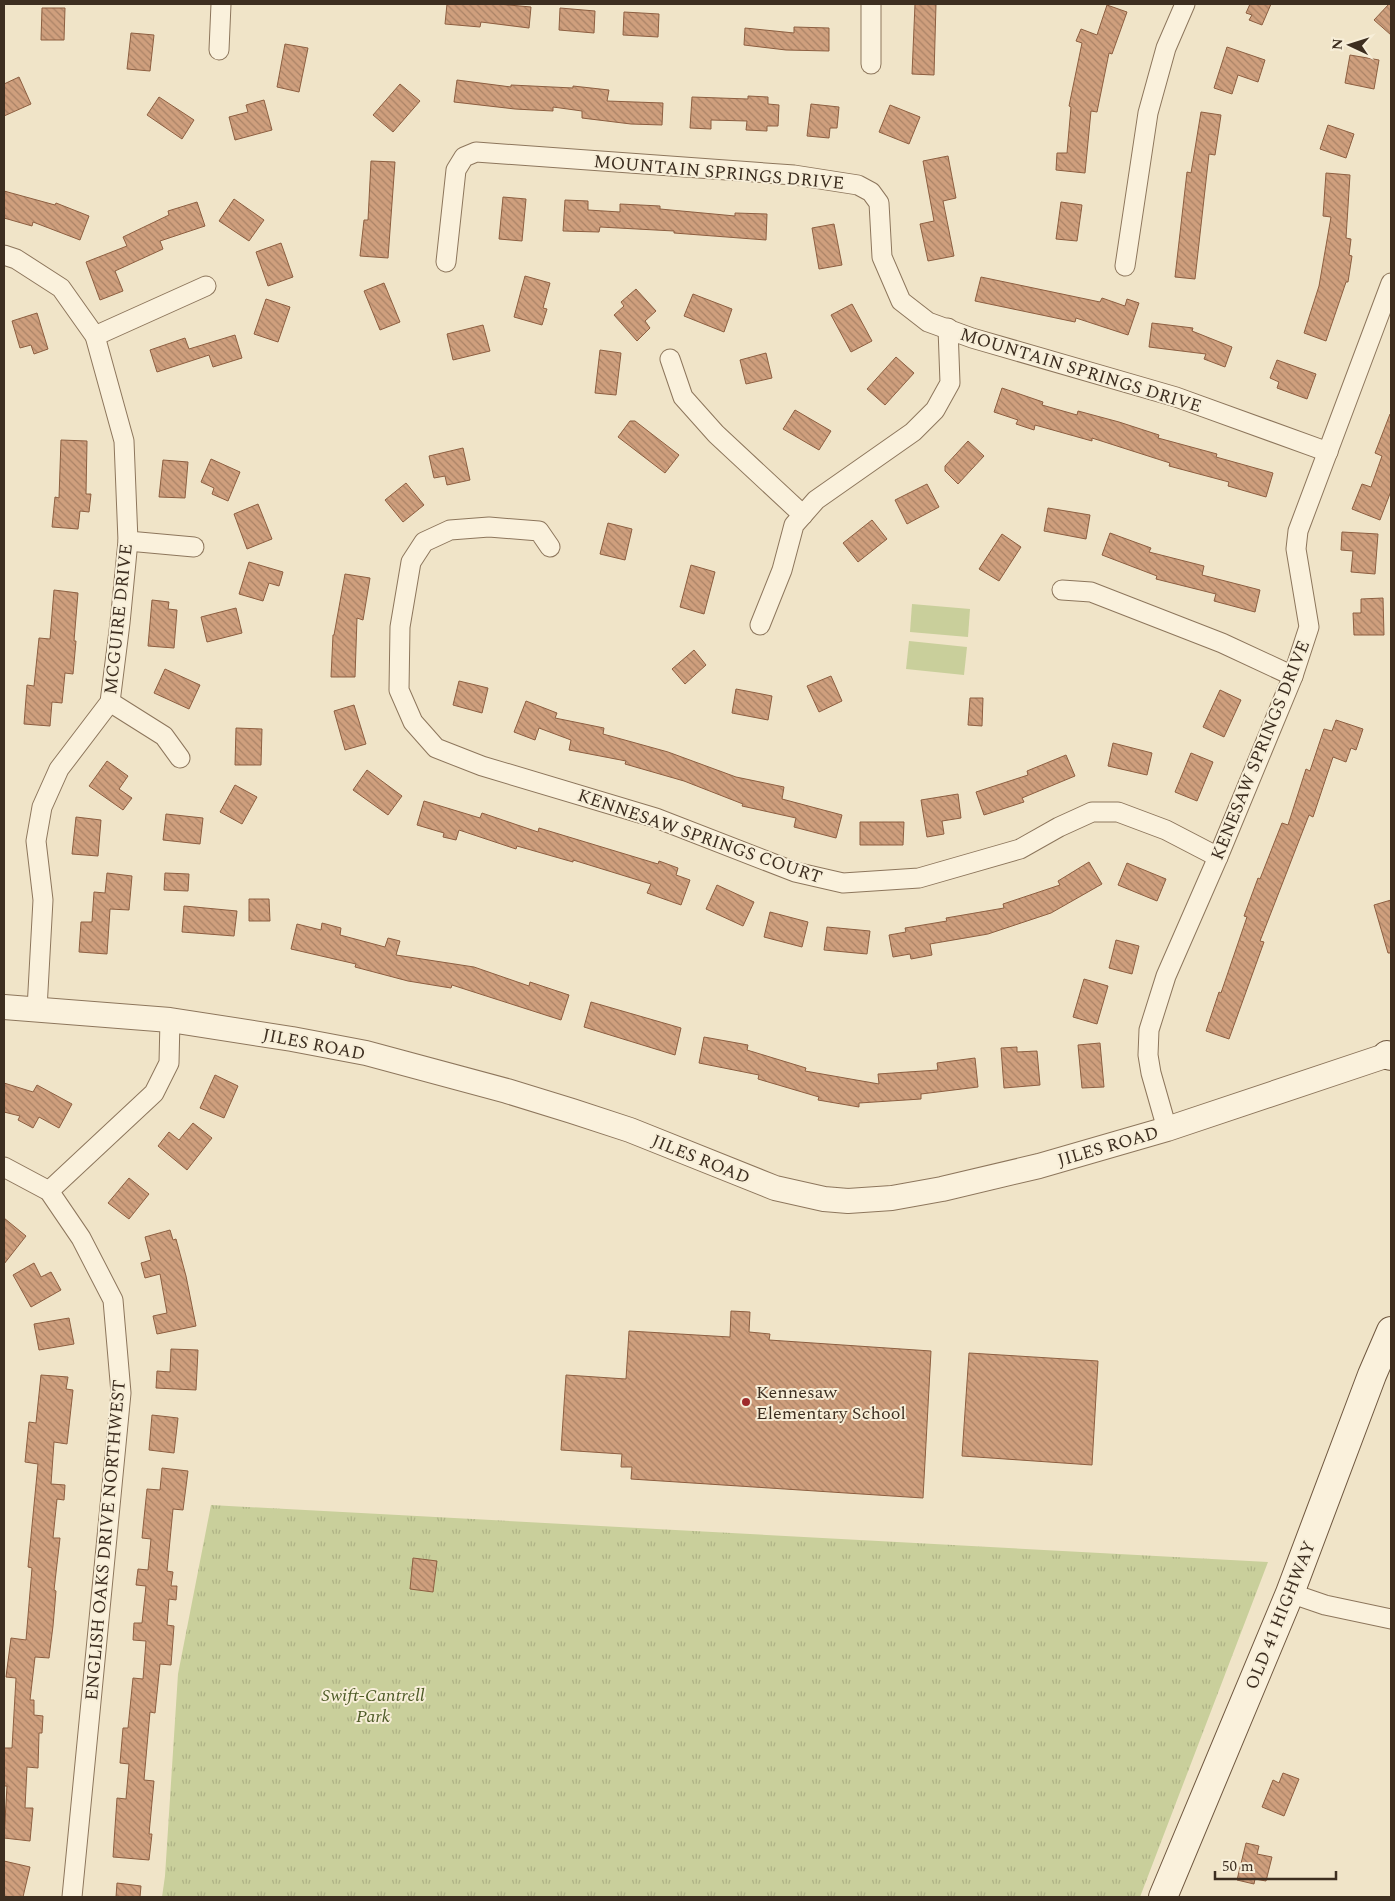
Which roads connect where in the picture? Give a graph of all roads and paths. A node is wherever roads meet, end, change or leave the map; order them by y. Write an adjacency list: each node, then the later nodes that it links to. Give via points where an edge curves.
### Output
1 (221, 4): 4 (street)
2 (871, 4): 5 (street)
3 (1185, 4): 8 (street, via 1166,48 1148,113)
4 (219, 50)
5 (871, 64)
6 (4, 256): 12 (street, MCGUIRE DRIVE, via 16,259 60,288)
7 (446, 262): 11 (street, MOUNTAIN SPRINGS DRIVE, via 456,170 464,157 476,152 794,175 858,185 871,192 879,204 882,257 901,301 928,322)
8 (1126, 266)
9 (1391, 283): 14 (street, KENESAW SPRINGS DRIVE)
10 (206, 286): 12 (street)
11 (948, 328): 14 (street, MOUNTAIN SPRINGS DRIVE, via 972,338 1176,397); 15 (street, via 950,383 935,410 913,432 816,500)
12 (95, 336): 16 (street, MCGUIRE DRIVE, via 124,441)
13 (670, 359): 15 (street, via 683,397 716,434)
14 (1328, 452): 21 (street, KENESAW SPRINGS DRIVE, via 1298,531 1296,549 1309,627)
15 (802, 515): 20 (street, via 794,525 782,570)
16 (128, 541): 17 (street); 22 (street, MCGUIRE DRIVE)
17 (194, 547)
18 (550, 547): 24 (street, KENNESAW SPRINGS COURT, via 539,531 489,527 450,530 424,542 411,562 400,627 399,690 414,722 436,748 482,766 656,818 795,872 843,883 919,878 1020,849 1092,812 1118,812 1166,830)
19 (1062, 590): 21 (street, via 1091,592)
20 (760, 625)
21 (1293, 676): 24 (street, KENESAW SPRINGS DRIVE)
22 (110, 702): 23 (street, via 164,736); 26 (street, MCGUIRE DRIVE, via 59,769 42,808 36,841 43,900)
23 (180, 758)
24 (1218, 857): 29 (street, KENESAW SPRINGS DRIVE, via 1166,976 1149,1030 1151,1073)
25 (4, 1007): 26 (street, JILES ROAD)
26 (37, 1009): 27 (street, JILES ROAD)
27 (170, 1020): 29 (street, JILES ROAD, via 292,1038 366,1053 498,1088 630,1130 775,1188 824,1199 872,1201 942,1189); 31 (street, via 169,1063 154,1093)
28 (1390, 1055): 29 (street, JILES ROAD)
29 (1167, 1130)
30 (4, 1167): 31 (street, ENGLISH OAKS DRIVE NORTHWEST)
31 (49, 1191): 35 (street, ENGLISH OAKS DRIVE NORTHWEST, via 81,1238 113,1300 121,1394)
32 (1391, 1331): 33 (main road, OLD 41 HIGHWAY)
33 (1290, 1593): 34 (street, via 1325,1605); 36 (main road, OLD 41 HIGHWAY)
34 (1391, 1619)
35 (72, 1897)
36 (1163, 1897)

